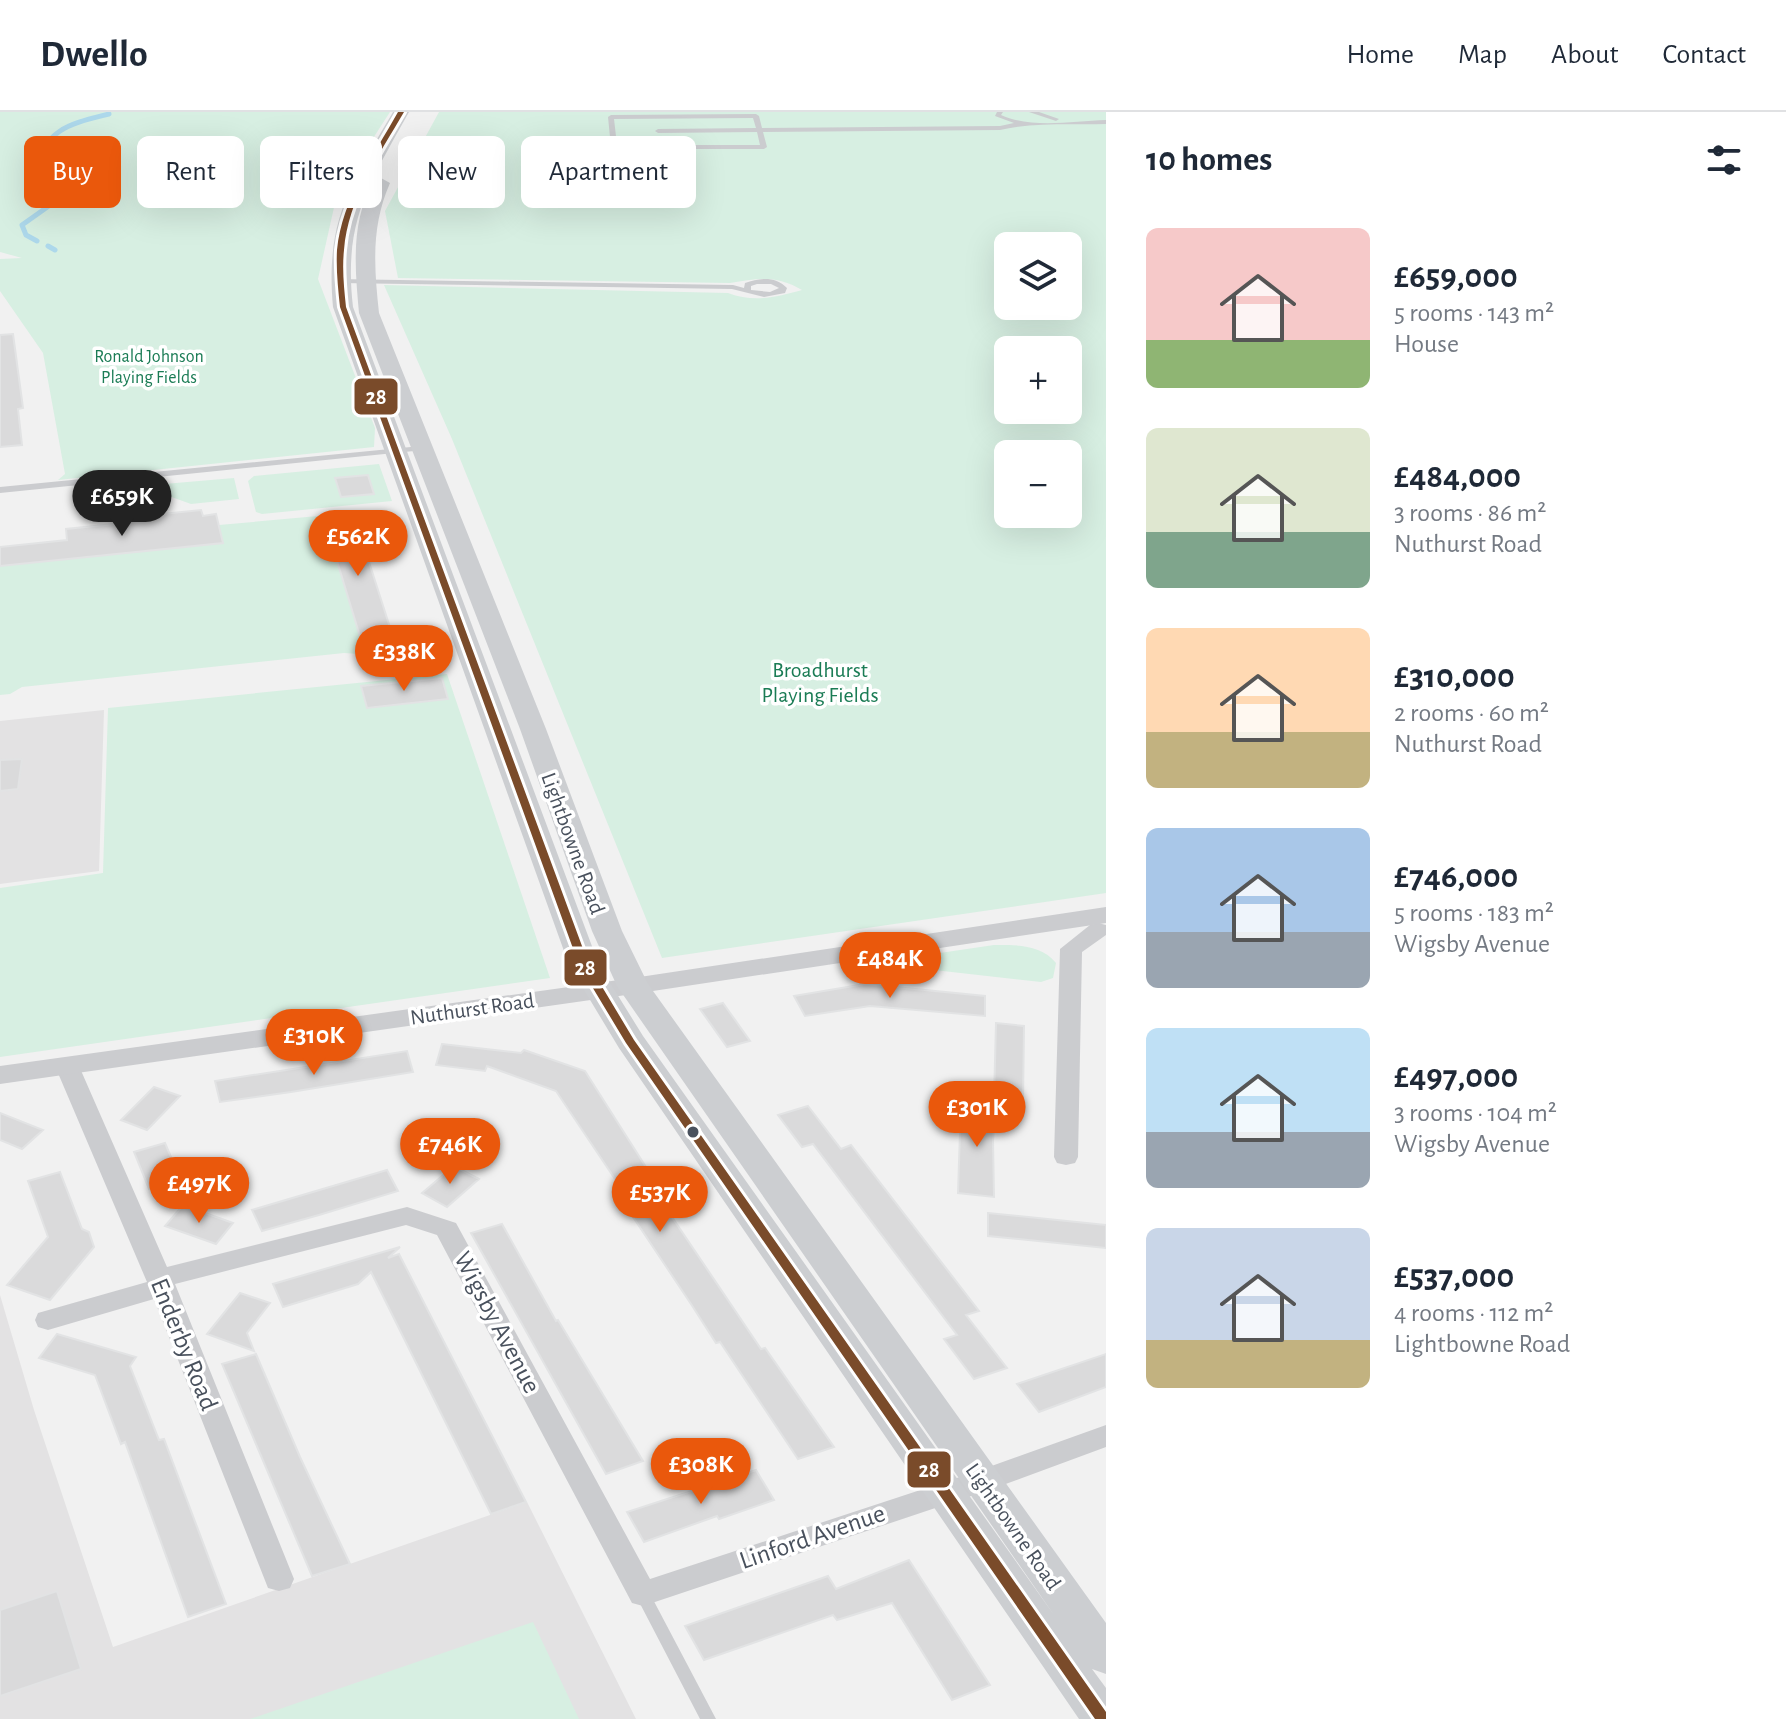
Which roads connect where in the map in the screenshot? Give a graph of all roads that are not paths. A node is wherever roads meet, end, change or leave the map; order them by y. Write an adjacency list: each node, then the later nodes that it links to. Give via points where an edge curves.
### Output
1 (401, 112): 15 (main road, Lightbowne Road, via 358,189)
2 (422, 112): 16 (main road, Lightbowne Road, via 373,199)
3 (1000, 112): 8 (lane, via 1003,119)
4 (1032, 112): 7 (lane)
5 (656, 114): 6 (lane); 11 (lane); 12 (lane, via 611,117)
6 (722, 114): 10 (lane, via 756,116)
7 (1061, 121): 8 (lane); 9 (lane)
8 (1024, 122): 10 (lane, via 1000,128)
9 (1106, 122)
10 (760, 130): 11 (lane); 14 (lane, via 764,147)
11 (658, 131): 13 (lane)
12 (613, 136)
13 (658, 136)
14 (696, 147)
15 (341, 232): 16 (lane); 18 (main road, Lightbowne Road)
16 (365, 233): 17 (main road, Lightbowne Road)
17 (366, 280): 18 (lane); 19 (lane); 20 (main road, Lightbowne Road, via 369,313)
18 (339, 281): 21 (main road, Lightbowne Road, via 343,307)
19 (747, 288)
20 (421, 448): 21 (lane); 24 (main road, Lightbowne Road, via 602,918)
21 (397, 450): 22 (lane); 24 (main road, Lightbowne Road, via 584,965)
22 (0, 490)
23 (1099, 924): 24 (street, Nuthurst Road); 27 (street, via 1071,949)
24 (616, 988): 25 (street, Nuthurst Road); 31 (main road, Lightbowne Road); 32 (main road, Lightbowne Road, via 623,1030)
25 (67, 1066): 26 (street, Nuthurst Road); 28 (street, Enderby Road)
26 (0, 1075)
27 (1066, 1157)
28 (161, 1283): 29 (street, Wigsby Avenue); 33 (street, Enderby Road); 34 (street, Wigsby Avenue, via 407,1216 447,1229)
29 (48, 1320)
30 (1106, 1436): 31 (street, Linford Avenue)
31 (982, 1481): 32 (street, Linford Avenue); 35 (main road, Lightbowne Road)
32 (942, 1492): 34 (street, Linford Avenue); 37 (main road, Lightbowne Road)
33 (279, 1579)
34 (643, 1594): 36 (lane)
35 (1106, 1656)
36 (708, 1719)
37 (1103, 1719)

